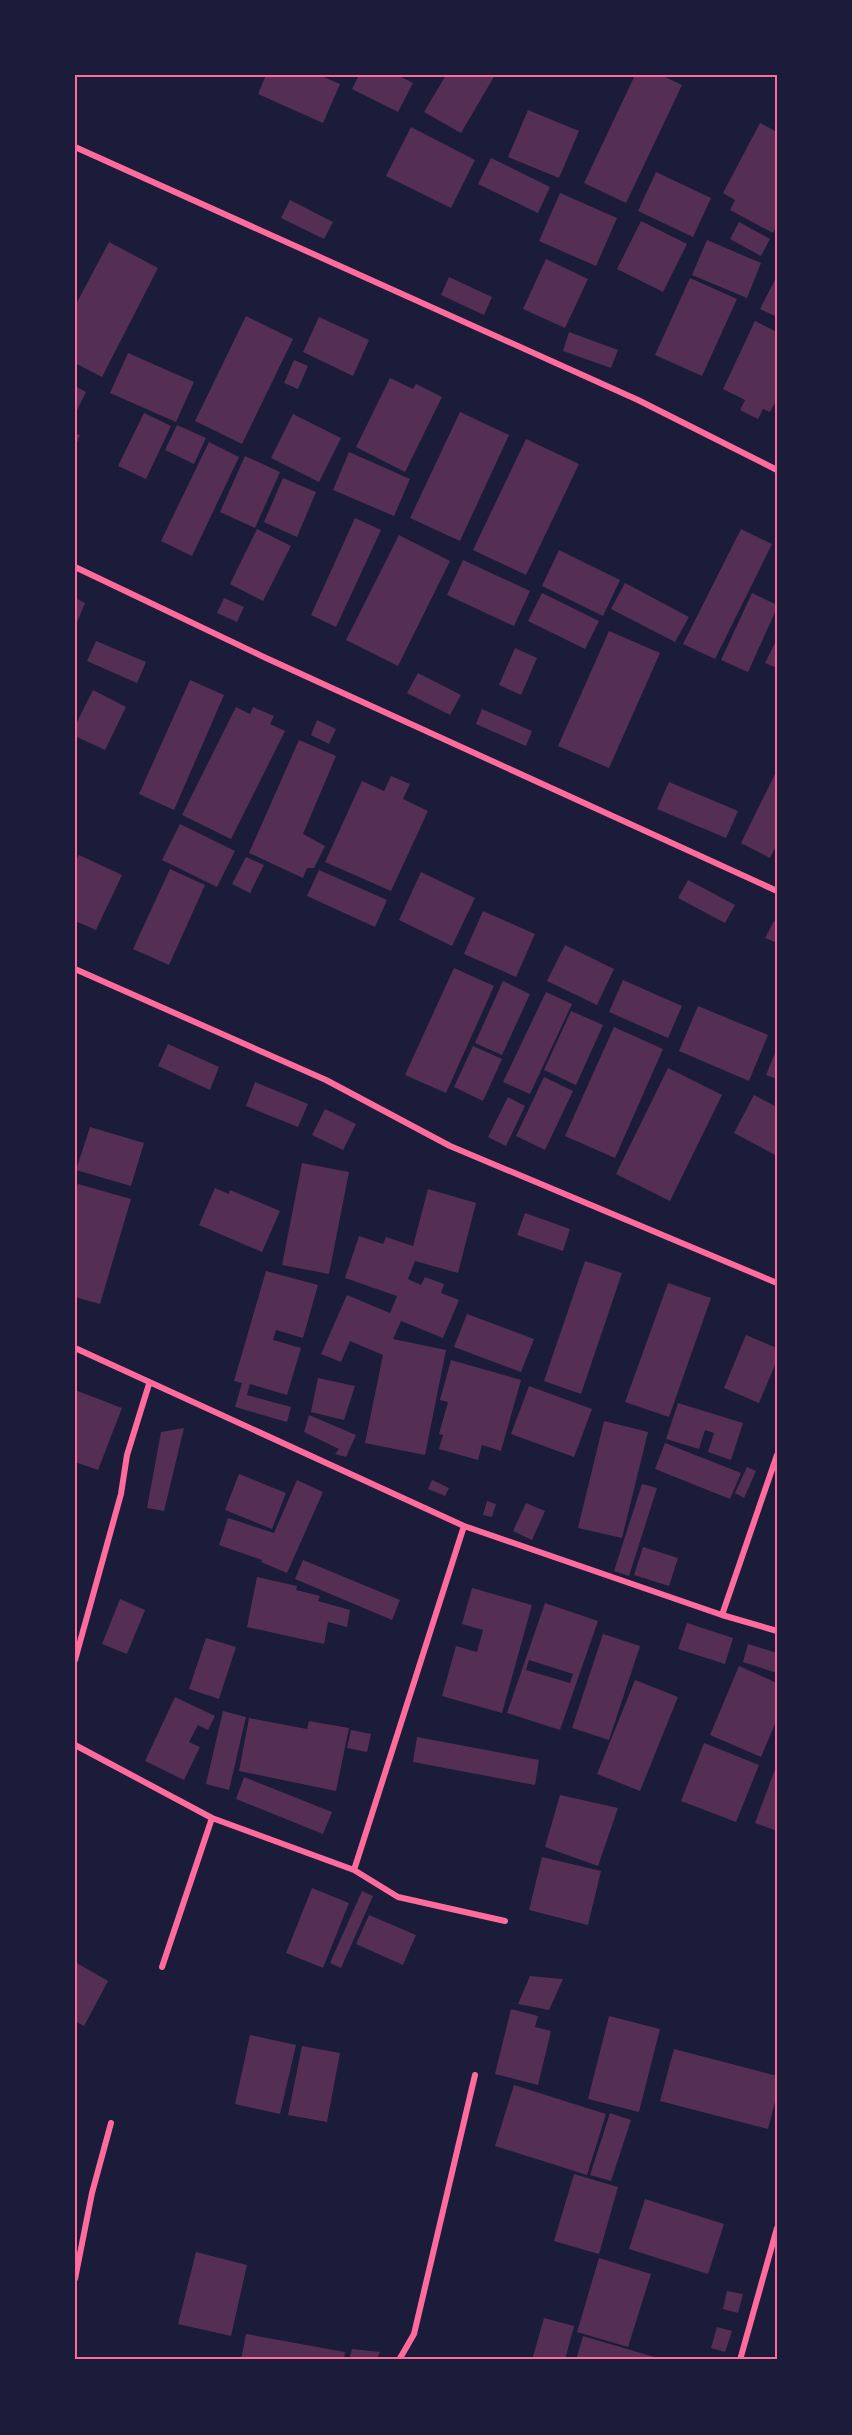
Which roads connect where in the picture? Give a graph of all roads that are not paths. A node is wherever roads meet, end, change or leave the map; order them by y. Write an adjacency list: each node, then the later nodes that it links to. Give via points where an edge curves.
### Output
1 (75, 147): 2 (street, via 638,400)
2 (777, 470)
3 (75, 567): 4 (street)
4 (777, 891)
5 (75, 969): 6 (street, via 326,1080 450,1146)
6 (777, 1283)
7 (75, 1348): 8 (street)
8 (149, 1384): 10 (street); 13 (street)
9 (777, 1455): 11 (street)
10 (464, 1526): 11 (street); 16 (street)
11 (722, 1615): 12 (street)
12 (777, 1631)
13 (75, 1660)
14 (75, 1745): 15 (street)
15 (212, 1818): 16 (street); 18 (street)
16 (354, 1870): 17 (street, via 398,1897)
17 (505, 1921)
18 (162, 1967)
19 (475, 2075): 23 (street, via 414,2334)
20 (111, 2123): 22 (street)
21 (777, 2228): 24 (street)
22 (75, 2279)
23 (399, 2360)
24 (740, 2360)

